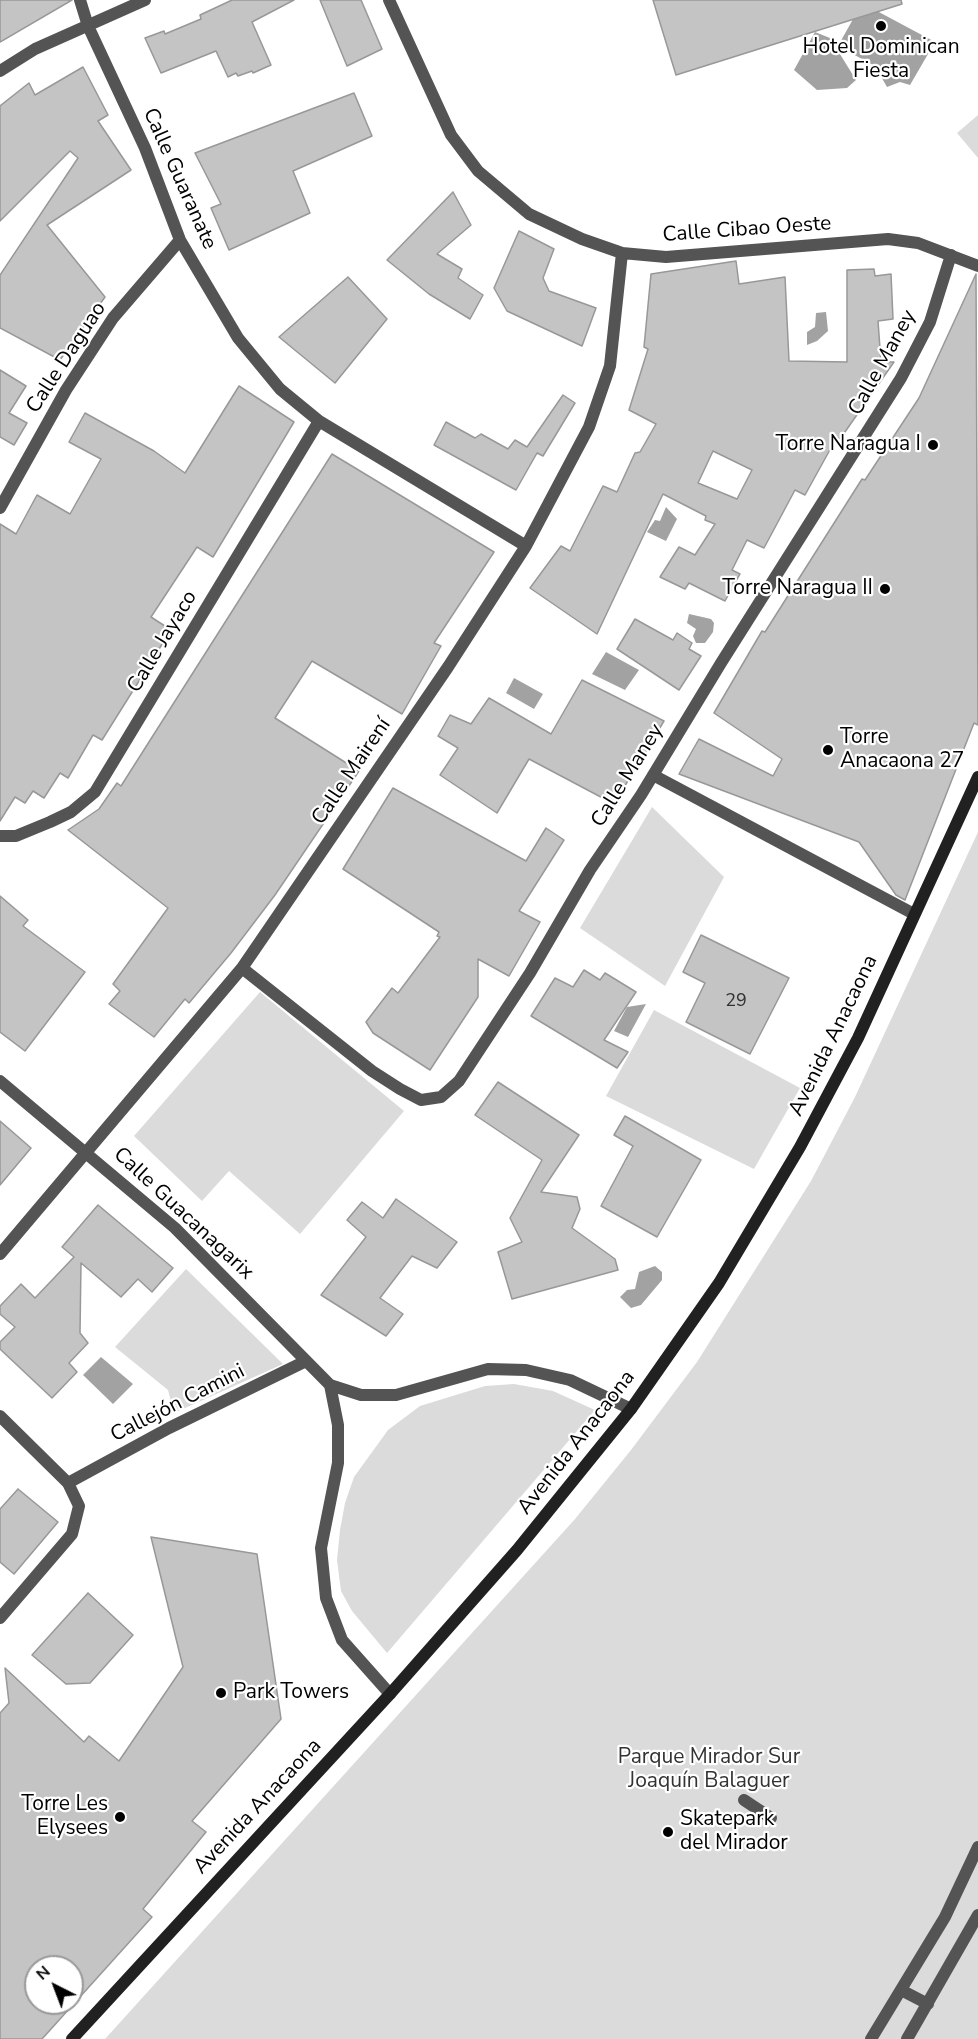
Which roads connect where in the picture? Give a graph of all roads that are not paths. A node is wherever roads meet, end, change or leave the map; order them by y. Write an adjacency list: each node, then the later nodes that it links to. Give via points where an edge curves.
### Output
1 (80, 0): 4 (street, Calle Guaranate)
2 (145, 0): 4 (street)
3 (389, 0): 7 (street, Calle Cibao Oeste, via 451,135 478,171 529,213)
4 (88, 26): 5 (street); 6 (street, Calle Guaranate, via 144,148)
5 (0, 71)
6 (180, 240): 10 (street, Calle Guaranate, via 238,338 280,388); 11 (street, Calle Daguao, via 113,318 66,390)
7 (622, 253): 8 (street, Calle Cibao Oeste, via 666,257 888,239 918,243); 12 (street, Calle Mairení, via 610,366 589,427)
8 (951, 255): 9 (street, Calle Cibao Oeste); 13 (street, Calle Maney, via 930,322 901,378)
9 (978, 266)
10 (319, 421): 12 (street, Calle Guaranate); 15 (street, Calle Jayaco, via 95,792 71,812 50,822 16,836)
11 (0, 508)
12 (526, 546): 17 (street, Calle Mairení)
13 (653, 775): 16 (street); 17 (street, Calle Maney, via 484,1045 459,1081 441,1097 421,1100 400,1089)
14 (978, 777): 16 (main road, Avenida Anacaona)
15 (0, 836)
16 (914, 914): 23 (main road, Avenida Anacaona, via 858,1038 800,1147 719,1283)
17 (242, 968): 19 (street, Calle Mairení)
18 (0, 1081): 19 (street, Calle Guacanagarix)
19 (88, 1153): 20 (street, Calle Mairení); 21 (street, Calle Guacanagarix, via 175,1228)
20 (0, 1254)
21 (306, 1361): 22 (street, Calle Guacanagarix); 25 (street, Callejón Camini)
22 (330, 1385): 23 (street, Calle Guacanagarix, via 361,1395 396,1395 488,1368 526,1370 570,1380); 27 (street, via 338,1425 338,1463 321,1548 326,1598 342,1640)
23 (631, 1409): 27 (main road, Avenida Anacaona, via 517,1550)
24 (0, 1416): 25 (street)
25 (68, 1483): 26 (street, via 79,1506 72,1534)
26 (0, 1618)
27 (390, 1694): 34 (main road, Avenida Anacaona)
28 (744, 1800): 29 (street)
29 (771, 1818)
30 (978, 1847): 32 (street, via 945,1917)
31 (978, 1915): 33 (street)
32 (901, 1990): 33 (street); 35 (street)
33 (928, 2004): 36 (street)
34 (72, 2039)
35 (871, 2039)
36 (907, 2039)

